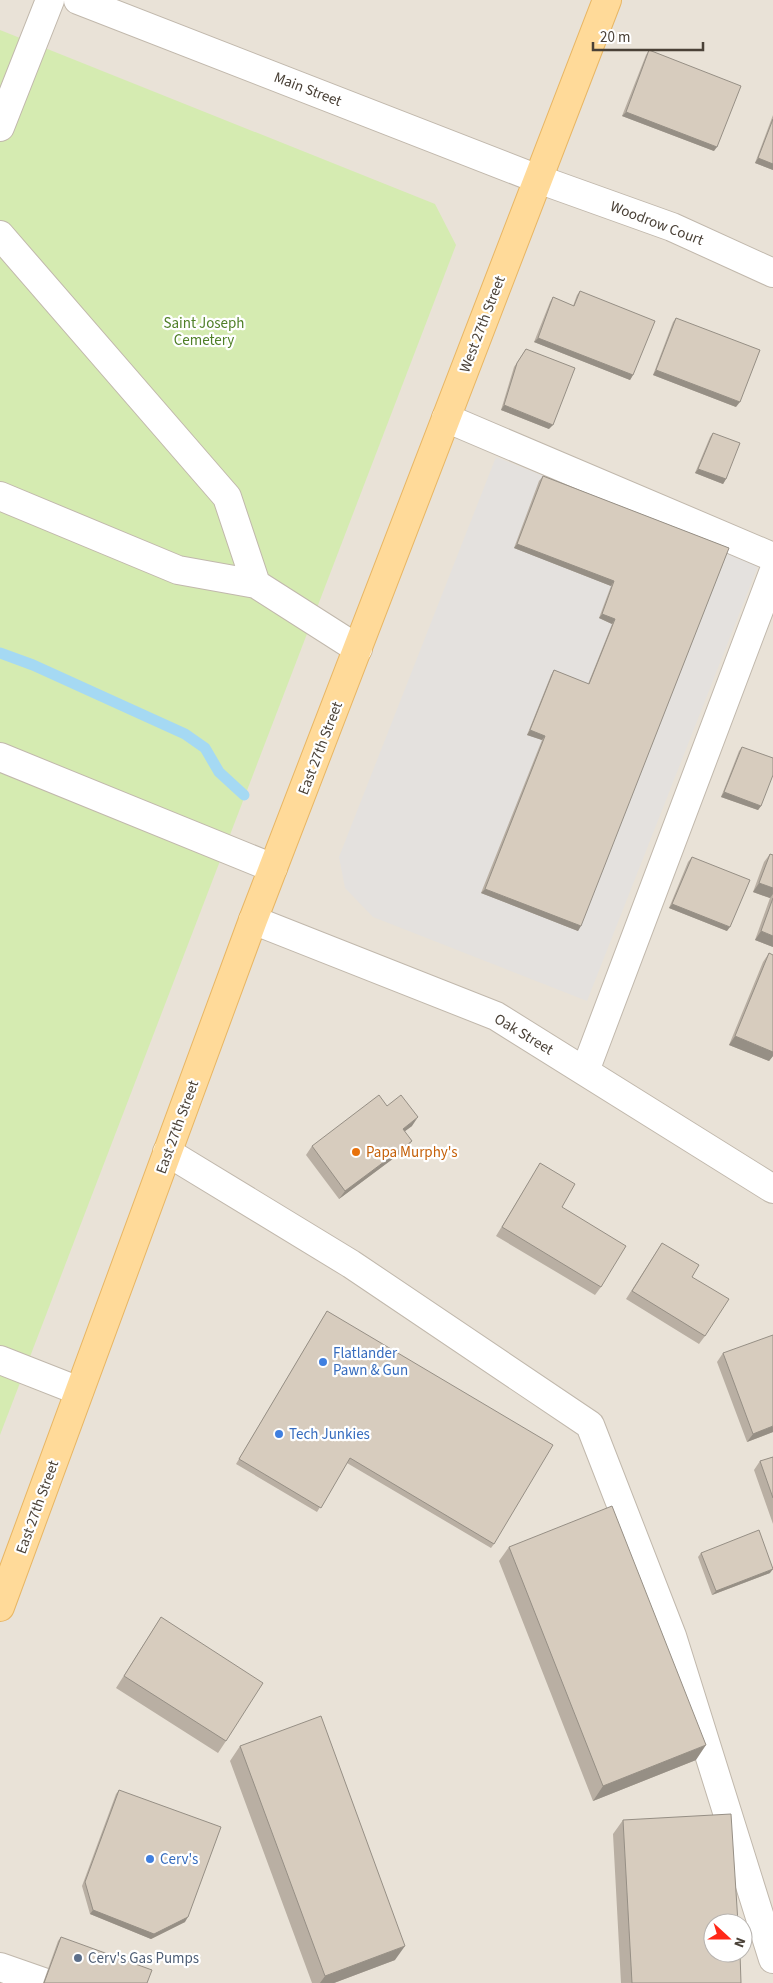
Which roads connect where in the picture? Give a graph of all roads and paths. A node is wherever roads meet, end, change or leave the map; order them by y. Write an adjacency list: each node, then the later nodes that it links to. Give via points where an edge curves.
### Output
1 (50, 0): 4 (street)
2 (78, 0): 5 (street, Main Street)
3 (607, 0): 5 (main road, West 27th Street)
4 (0, 127)
5 (538, 178): 7 (street, Woodrow Court, via 672,227); 8 (main road, West 27th Street)
6 (0, 235): 12 (street, via 227,497)
7 (773, 273)
8 (446, 418): 10 (street); 13 (main road, West 27th Street)
9 (0, 496): 12 (street, via 178,570)
10 (773, 557)
11 (773, 573): 17 (street)
12 (256, 584): 13 (street)
13 (358, 649): 15 (main road, East 27th Street)
14 (0, 757): 15 (street)
15 (273, 868): 16 (main road, East 27th Street)
16 (254, 920): 17 (street, Oak Street, via 496,1016); 18 (main road, East 27th Street)
17 (585, 1071): 19 (street, Oak Street)
18 (167, 1152): 21 (main road, East 27th Street); 23 (street, via 351,1264 590,1425 672,1636)
19 (773, 1189)
20 (0, 1360): 21 (street)
21 (79, 1391): 22 (main road, East 27th Street)
22 (0, 1607)
23 (773, 1959)
24 (0, 1967): 25 (street)
25 (42, 1982)

